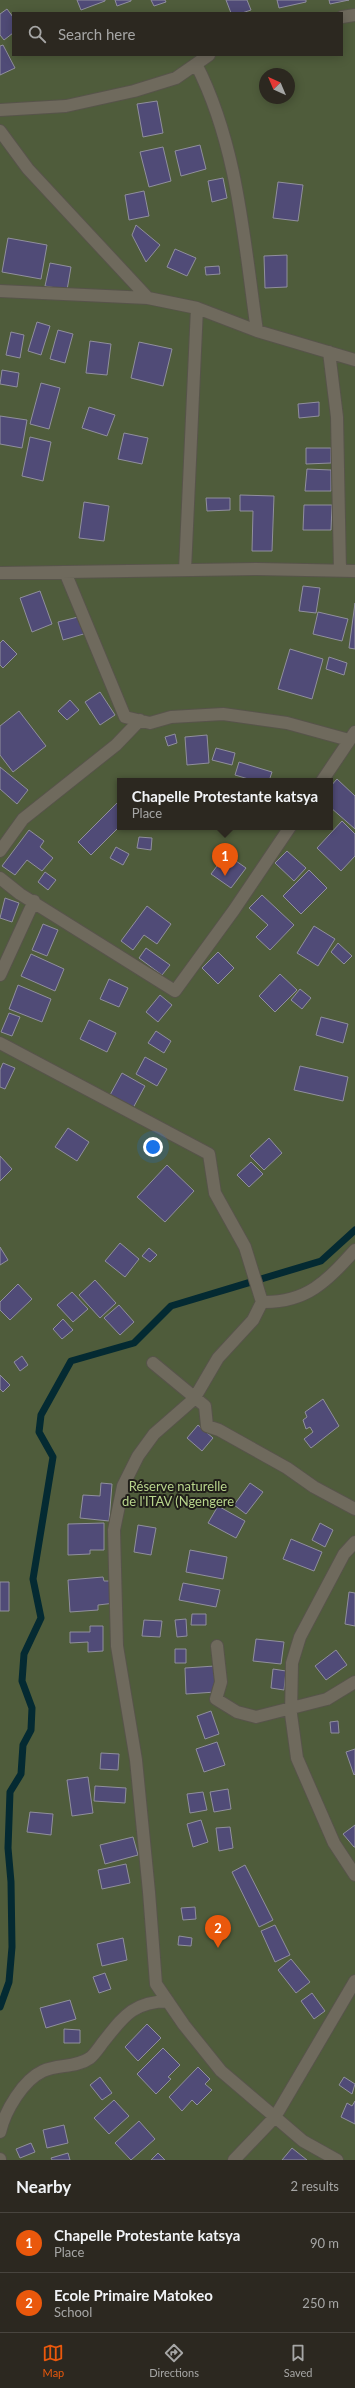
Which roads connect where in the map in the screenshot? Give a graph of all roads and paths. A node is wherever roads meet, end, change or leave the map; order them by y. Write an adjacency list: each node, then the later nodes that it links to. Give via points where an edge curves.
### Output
1 (355, 15): 2 (street)
2 (343, 17)
3 (208, 56): 4 (street)
4 (196, 64): 5 (street, via 176,78 134,91 66,106); 10 (street, via 212,94 232,165)
5 (0, 110)
6 (0, 131): 8 (street, via 28,170)
7 (0, 291): 8 (street)
8 (148, 298): 9 (street)
9 (197, 308): 10 (street); 13 (street)
10 (257, 331): 11 (street)
11 (329, 352): 12 (street); 14 (street, via 337,417)
12 (355, 360)
13 (184, 570): 14 (street); 16 (street)
14 (340, 571): 15 (street)
15 (355, 571)
16 (65, 572): 17 (street); 18 (street, via 125,717)
17 (0, 573)
18 (140, 720): 19 (street, via 150,723 171,717 223,714); 22 (street, via 116,745 23,819)
19 (352, 736): 20 (street)
20 (324, 778)
21 (288, 830): 24 (street, via 175,991)
22 (0, 851)
23 (0, 878): 24 (street, via 20,894)
24 (34, 901): 25 (street)
25 (0, 975)
26 (0, 1043): 28 (street, via 209,1154 215,1193 245,1247)
27 (355, 1250): 28 (street, via 331,1276 306,1295 279,1302)
28 (262, 1302): 30 (street, via 253,1320 218,1358)
29 (153, 1363): 30 (street)
30 (194, 1399): 31 (street, via 204,1406 207,1426 287,1468 314,1487); 38 (street, via 154,1434 138,1456 123,1486 114,1530 117,1646 136,1760 156,1984)
31 (355, 1509)
32 (355, 1542): 35 (street, via 344,1554 300,1637 292,1663)
33 (217, 1646): 35 (street, via 221,1682 216,1699 237,1712 256,1717)
34 (355, 1682): 35 (street, via 327,1699)
35 (291, 1709): 36 (street, via 297,1758 334,1843)
36 (355, 1875)
37 (353, 1988): 39 (street)
38 (168, 2001): 39 (street, via 221,2071); 40 (street, via 153,2002 128,2012 91,2058 74,2065 43,2071 18,2092 3,2116)
39 (275, 2117): 41 (street); 42 (street, via 303,2141)
40 (0, 2132)
41 (234, 2160)
42 (338, 2160)

